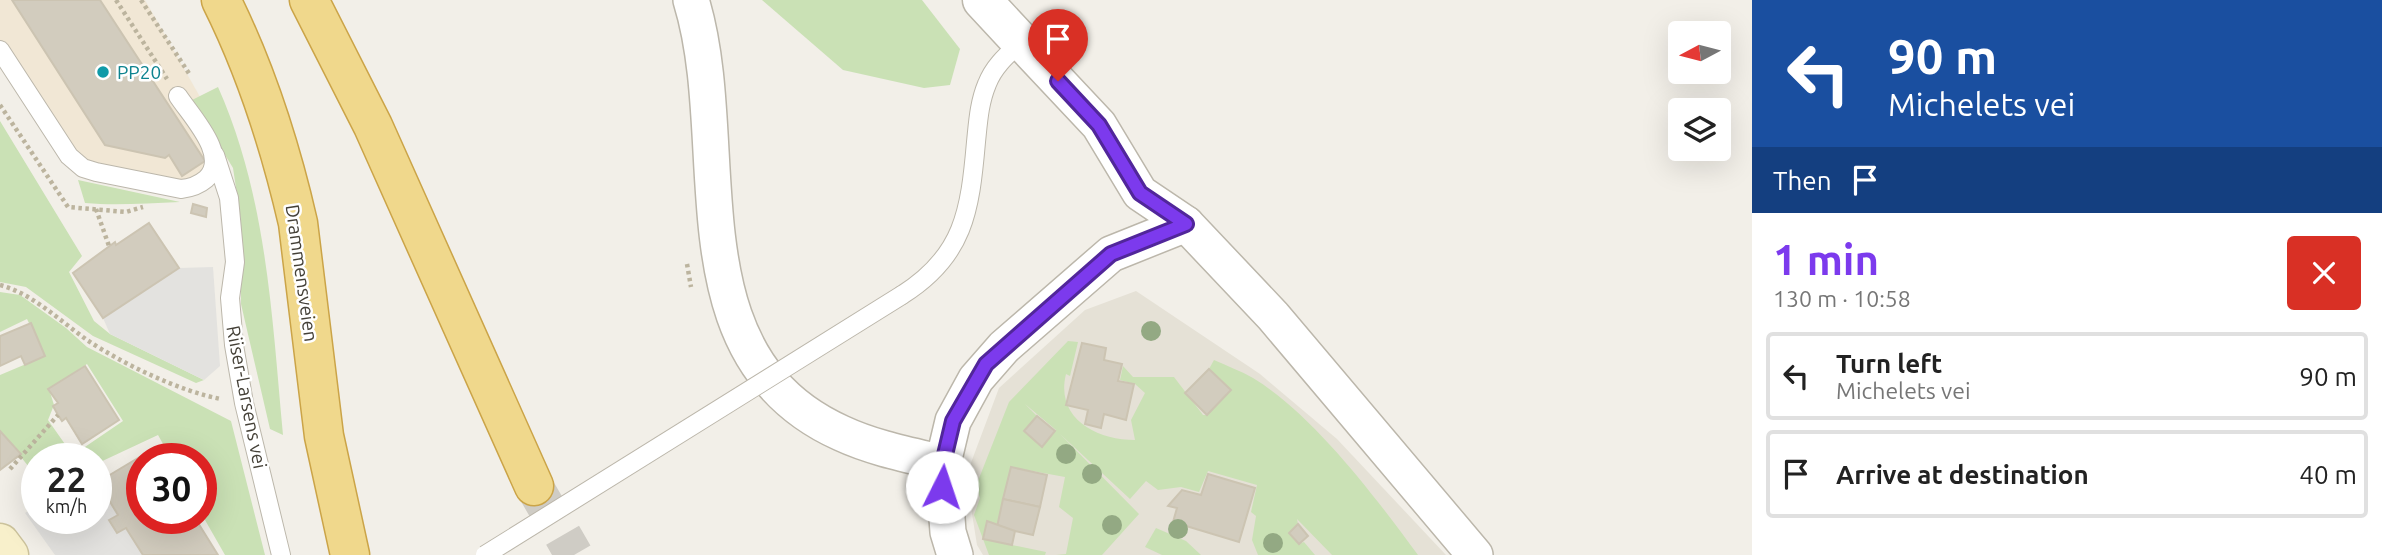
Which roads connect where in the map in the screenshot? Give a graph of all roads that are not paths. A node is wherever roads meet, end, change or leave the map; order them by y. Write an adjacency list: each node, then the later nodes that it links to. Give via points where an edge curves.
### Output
1 (221, 0): 15 (highway, Drammensveien, via 267,108 295,214 324,436)
2 (309, 0): 11 (highway, via 373,126)
3 (691, 0): 10 (street, via 709,106 718,254 728,303 741,333 773,381 830,428 882,448)
4 (982, 0): 5 (street)
5 (1021, 42): 9 (street, via 1099,125 1140,193); 16 (lane, bridge, via 1001,60 981,100 972,192 960,234 935,271)
6 (0, 50): 8 (lane, via 69,156 83,168 189,188 208,178)
7 (178, 96): 8 (lane, Riiser-Larsens vei)
8 (215, 155): 14 (lane, Riiser-Larsens vei, via 229,198 235,262 231,310 244,403)
9 (1186, 224): 10 (street, via 1111,254 986,364 953,421); 18 (street, via 1273,316)
10 (943, 463): 17 (street, via 948,532)
11 (534, 486)
12 (0, 543): 13 (main road)
13 (9, 555)
14 (281, 555)
15 (350, 555)
16 (485, 555)
17 (955, 555)
18 (1475, 555)

